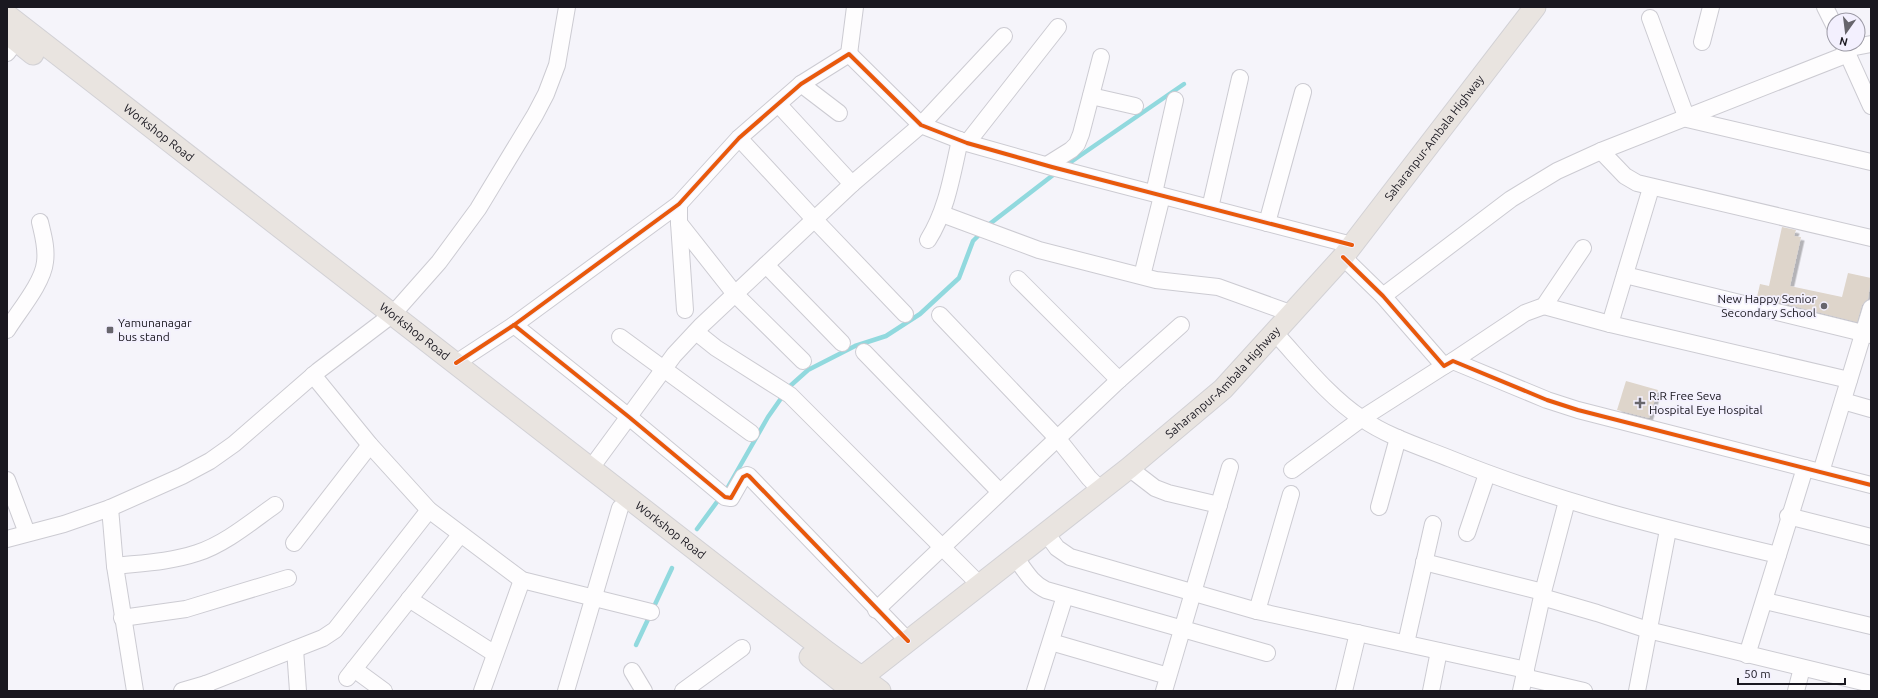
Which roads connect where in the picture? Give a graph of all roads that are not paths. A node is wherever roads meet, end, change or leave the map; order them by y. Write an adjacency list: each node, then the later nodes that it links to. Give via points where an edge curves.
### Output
1 (567, 7): 57 (street, via 557,65 536,115 474,215 439,262)
2 (855, 7): 13 (street)
3 (1535, 7): 44 (main road, Saharanpur-Ambala Highway)
4 (1711, 7): 10 (street)
5 (7, 15): 9 (main road, Workshop Road)
6 (1650, 18): 24 (street)
7 (1058, 27): 27 (street)
8 (1004, 36): 25 (street)
9 (14, 39): 57 (main road, Workshop Road)
10 (1702, 42)
11 (1838, 52): 24 (street)
12 (1846, 52): 22 (street)
13 (849, 54): 16 (street); 25 (street)
14 (1101, 57): 18 (street)
15 (1240, 78): 35 (street)
16 (801, 84): 20 (street); 23 (street)
17 (1303, 92): 40 (street)
18 (1091, 96): 21 (street); 30 (street, via 1077,144)
19 (1175, 100): 33 (street)
20 (778, 105): 26 (street); 31 (street)
21 (1135, 106)
22 (1871, 106)
23 (839, 113)
24 (1687, 119): 28 (street); 29 (street)
25 (921, 125): 27 (street); 31 (street)
26 (739, 138): 34 (street); 37 (street)
27 (964, 141): 30 (street); 36 (street)
28 (1601, 151): 32 (street, via 1625,176); 50 (street, via 1557,171 1511,199)
29 (1871, 162)
30 (1050, 166): 33 (street)
31 (852, 184): 37 (street)
32 (1651, 188): 41 (street); 46 (street)
33 (1158, 194): 35 (street); 47 (street)
34 (679, 204): 39 (street); 59 (street)
35 (1210, 208): 40 (street)
36 (942, 214): 42 (street); 47 (street, via 1039,250)
37 (814, 219): 45 (street); 54 (street)
38 (40, 222): 61 (street, via 45,245 45,263 41,276)
39 (678, 223): 49 (street); 53 (street)
40 (1268, 223): 44 (street)
41 (1871, 238)
42 (928, 240)
43 (1583, 248): 51 (street)
44 (1347, 251): 50 (street); 55 (main road, Saharanpur-Ambala Highway)
45 (766, 265): 49 (street); 66 (street)
46 (1625, 275): 58 (street); 64 (street)
47 (1142, 276): 55 (street, via 1166,282 1218,287)
48 (1018, 279): 73 (street)
49 (735, 294): 62 (street); 68 (street)
50 (1383, 296): 70 (street)
51 (1544, 306): 58 (street); 70 (street, via 1524,313)
52 (1871, 308): 64 (street)
53 (686, 310)
54 (906, 314)
55 (1292, 314): 63 (main road, Saharanpur-Ambala Highway)
56 (940, 316): 81 (street)
57 (387, 319): 69 (main road, Workshop Road); 72 (street); 100 (main road, Workshop Road)
58 (1610, 324): 74 (street)
59 (514, 325): 69 (street); 77 (street)
60 (1182, 325): 73 (street)
61 (7, 330)
62 (696, 332): 71 (street); 112 (street, via 716,348 786,392)
63 (1275, 334): 78 (street, via 1339,401); 85 (main road, Saharanpur-Ambala Highway, via 1223,389)
64 (1868, 334): 74 (street)
65 (620, 336): 71 (street)
66 (842, 343)
67 (864, 352): 93 (street)
68 (803, 361)
69 (456, 363): 84 (main road, Workshop Road)
70 (1449, 364): 78 (street); 86 (street, via 1578,410)
71 (664, 369): 77 (street); 79 (street)
72 (313, 375): 82 (street); 99 (street, via 234,444 210,461)
73 (1120, 380): 81 (street)
74 (1849, 380): 75 (street)
75 (1843, 401): 76 (street); 88 (street)
76 (1871, 409)
77 (629, 416): 84 (street); 126 (street, via 722,495 731,498 743,476 750,476)
78 (1361, 419): 80 (street); 87 (street)
79 (751, 433)
80 (1398, 438): 89 (street); 98 (street)
81 (1058, 439): 92 (street); 93 (street)
82 (370, 445): 101 (street); 111 (street)
83 (1230, 467): 96 (street)
84 (591, 468): 148 (main road, Workshop Road)
85 (1129, 468): 92 (main road, Saharanpur-Ambala Highway); 96 (street, via 1155,488)
86 (1805, 468): 88 (street); 102 (street)
87 (1292, 470)
88 (1822, 472): 91 (street)
89 (1487, 474): 95 (street); 107 (street)
90 (7, 480): 105 (street)
91 (1871, 485)
92 (1101, 490): 106 (main road, Saharanpur-Ambala Highway)
93 (1000, 492): 112 (street)
94 (1291, 494): 127 (street)
95 (1566, 501): 104 (street); 121 (street)
96 (1219, 505): 120 (street)
97 (275, 506): 116 (street, via 221,542 198,553)
98 (1379, 506)
99 (110, 508): 105 (street, via 64,524); 116 (street)
100 (620, 508): 124 (street); 148 (main road, Workshop Road)
101 (429, 510): 108 (street); 138 (street, via 335,630 323,638)
102 (1788, 516): 109 (street); 113 (street)
103 (1433, 524): 115 (street)
104 (1668, 530): 113 (street); 132 (street)
105 (27, 533): 110 (street)
106 (1046, 533): 114 (main road, Saharanpur-Ambala Highway); 120 (street, via 1057,548 1070,557)
107 (1467, 533)
108 (460, 535): 118 (street); 123 (street)
109 (1871, 537)
110 (7, 539)
111 (294, 542)
112 (942, 548): 119 (street); 126 (street)
113 (1778, 555): 125 (street)
114 (1015, 557): 119 (main road, Saharanpur-Ambala Highway); 122 (street, via 1037,586)
115 (1424, 562): 121 (street); 136 (street)
116 (115, 566): 129 (street)
117 (288, 578): 129 (street, via 186,609)
118 (522, 580): 124 (street); 141 (street)
119 (979, 584): 134 (main road, Saharanpur-Ambala Highway)
120 (1192, 592): 127 (street); 131 (street)
121 (1542, 595): 132 (street); 145 (street)
122 (1065, 596): 131 (street); 135 (street)
123 (409, 599): 141 (street); 153 (street, via 351,673)
124 (593, 599): 128 (street); 155 (street)
125 (1764, 601): 130 (street); 142 (street)
126 (876, 610): 134 (street)
127 (1257, 611): 133 (street)
128 (651, 612)
129 (122, 618): 150 (street)
130 (1871, 626)
131 (1183, 629): 140 (street); 146 (street)
132 (1648, 630): 142 (street); 163 (street)
133 (1358, 633): 136 (street); 160 (street)
134 (908, 641): 148 (main road, Saharanpur-Ambala Highway)
135 (1051, 642): 146 (street); 159 (street)
136 (1406, 643): 139 (street)
137 (742, 648): 157 (street)
138 (295, 649): 149 (street); 152 (street)
139 (1439, 651): 145 (street); 161 (street)
140 (1267, 653)
141 (495, 654): 154 (street)
142 (1747, 655): 143 (street)
143 (1802, 668): 147 (street); 164 (street)
144 (632, 671): 156 (street)
145 (1524, 679): 162 (street)
146 (1166, 683)
147 (1871, 684)
148 (852, 687): 158 (main road, Workshop Road)
149 (206, 688): 151 (street)
150 (135, 691)
151 (182, 691)
152 (298, 691)
153 (384, 691)
154 (482, 691)
155 (566, 691)
156 (644, 691)
157 (683, 691)
158 (880, 691)
159 (1036, 691)
160 (1344, 691)
161 (1432, 691)
162 (1584, 691)
163 (1637, 691)
164 (1796, 691)

